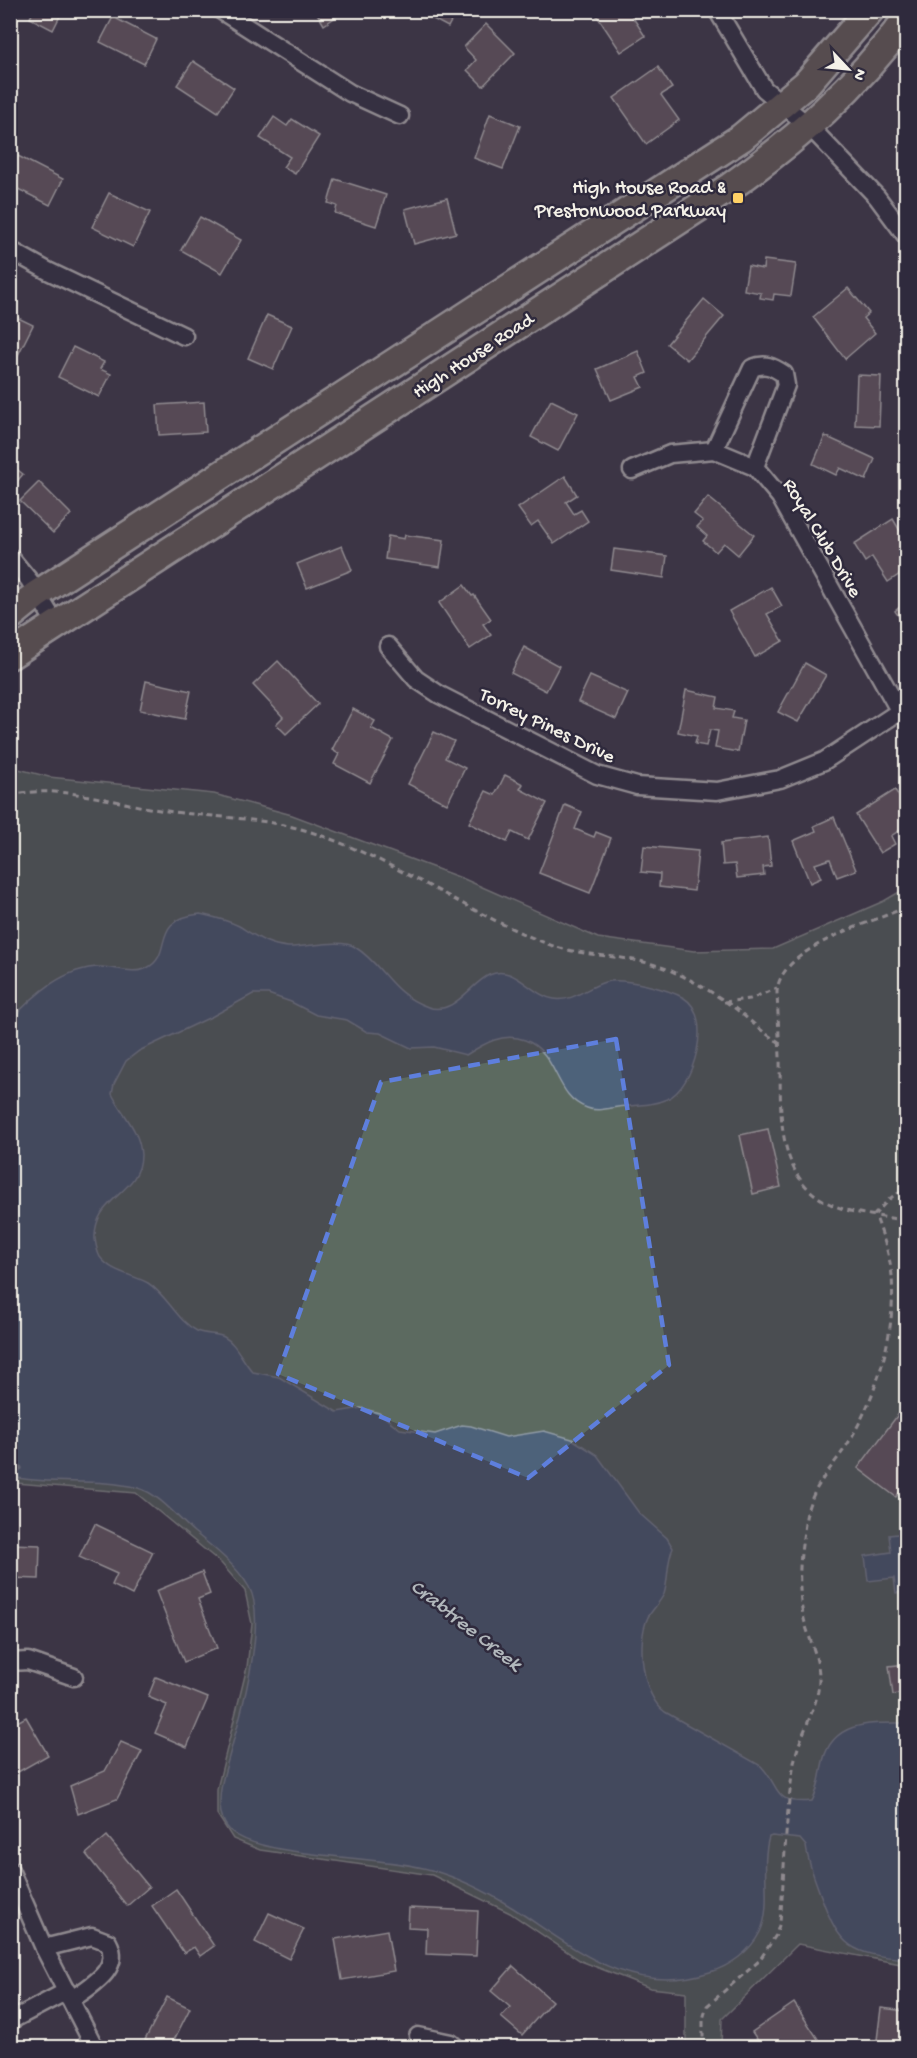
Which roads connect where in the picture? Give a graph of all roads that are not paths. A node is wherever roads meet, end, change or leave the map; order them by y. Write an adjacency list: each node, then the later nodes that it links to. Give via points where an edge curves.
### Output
1 (220, 10): 6 (street, via 350,93)
2 (717, 10): 5 (street, via 758,81)
3 (870, 10): 5 (main road, High House Road, via 833,56)
4 (906, 20): 7 (main road, High House Road, via 859,77)
5 (783, 104): 7 (street); 15 (main road, High House Road, via 670,186)
6 (400, 116)
7 (810, 127): 8 (street, via 877,197); 17 (main road, High House Road, via 730,187)
8 (906, 236)
9 (10, 250): 10 (street)
10 (184, 336)
11 (714, 450): 12 (street, Royal Club Drive); 12 (street, via 752,368 763,364 775,368 784,374 786,385); 13 (street, Royal Club Drive, via 670,454)
12 (755, 467): 20 (street, Royal Club Drive, via 780,497)
13 (632, 470)
14 (10, 557): 15 (street, via 29,580)
15 (36, 596): 16 (main road, High House Road); 17 (street)
16 (10, 616)
17 (56, 624): 19 (main road, High House Road)
18 (388, 646): 20 (street, Torrey Pines Drive, via 416,680 440,695 597,775 637,786 717,791 780,779 824,761)
19 (10, 655)
20 (903, 710)
21 (10, 1662): 22 (street, via 28,1661)
22 (74, 1677)
23 (10, 1870): 24 (street)
24 (44, 1948): 25 (street); 25 (street, via 92,1936 108,1942 113,1958 109,1969)
25 (69, 1996): 26 (street); 28 (street)
26 (10, 2021)
27 (418, 2036): 29 (street, via 451,2043)
28 (95, 2048)
29 (457, 2048)

